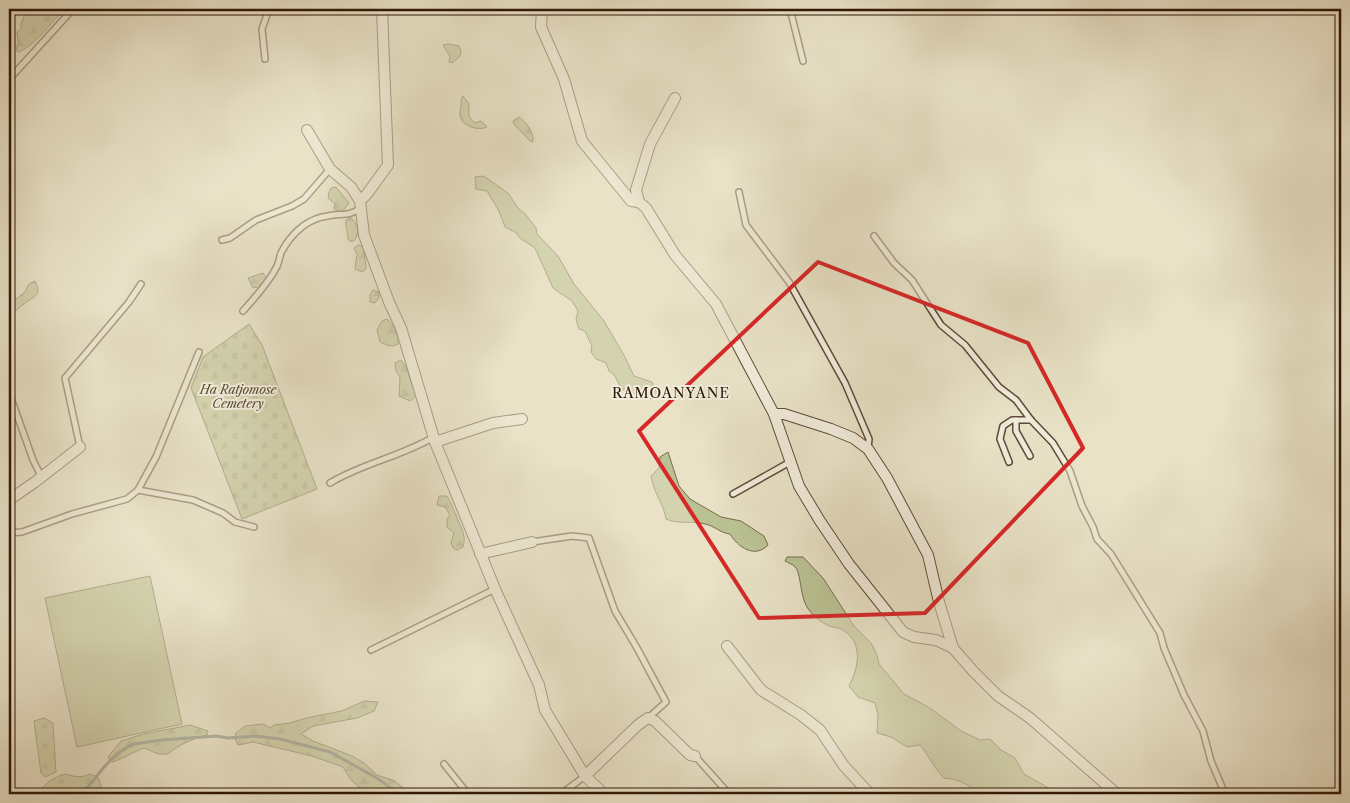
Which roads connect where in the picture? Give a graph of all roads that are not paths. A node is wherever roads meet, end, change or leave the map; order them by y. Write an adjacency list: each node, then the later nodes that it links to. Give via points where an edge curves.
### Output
1 (73, 9): 8 (lane)
2 (269, 9): 6 (lane, via 262,29)
3 (382, 9): 14 (street, via 388,165)
4 (542, 9): 13 (street, via 541,27 564,79 582,142 631,202)
5 (790, 9): 7 (lane)
6 (265, 59)
7 (803, 61)
8 (9, 82)
9 (675, 98): 13 (street, via 650,144 636,190)
10 (307, 130): 11 (street)
11 (330, 169): 14 (street, via 352,187); 16 (lane, via 304,199 256,220)
12 (739, 192): 27 (lane, via 746,225 789,282 845,383 869,439)
13 (639, 202): 21 (street, via 675,255 716,304)
14 (360, 204): 18 (lane, via 356,212 318,218 293,235 264,288); 25 (street, via 364,235 401,328)
15 (874, 236): 24 (lane, via 894,264 912,280 940,325 965,345)
16 (222, 240)
17 (141, 284): 26 (lane, via 65,378)
18 (243, 311)
19 (199, 352): 33 (lane, via 156,457)
20 (11, 398): 31 (lane)
21 (774, 414): 27 (street, via 784,414 831,429 853,438); 29 (street)
22 (522, 419): 25 (street)
23 (1016, 420): 24 (lane); 28 (lane, via 1016,431); 30 (lane, via 1003,426 1000,439)
24 (1031, 420): 54 (lane, via 1053,443 1066,464 1097,539 1111,554 1160,633)
25 (434, 439): 32 (lane, via 349,472); 39 (street)
26 (80, 447): 31 (street)
27 (868, 449): 42 (street, via 928,555)
28 (1030, 456)
29 (791, 462): 34 (lane); 42 (street, via 799,486 820,521 849,564 904,632)
30 (1009, 462)
31 (42, 477): 35 (street)
32 (330, 483)
33 (138, 490): 36 (lane, via 193,500); 37 (lane, via 127,499 22,532)
34 (733, 494)
35 (9, 500)
36 (254, 528)
37 (9, 533)
38 (532, 542): 39 (street); 44 (lane, via 572,536 589,538 615,611 666,702)
39 (480, 554): 40 (street)
40 (494, 589): 43 (lane); 47 (street, via 539,685 545,710)
41 (727, 646): 52 (street, via 761,690 820,730 844,766)
42 (953, 648): 53 (street, via 998,696 1030,718)
43 (370, 650)
44 (648, 718): 45 (street); 47 (street)
45 (695, 756): 51 (lane)
46 (444, 764): 48 (lane)
47 (584, 776): 49 (lane); 50 (street)
48 (468, 794)
49 (561, 794)
50 (604, 794)
51 (729, 794)
52 (870, 794)
53 (1116, 794)
54 (1225, 794)

